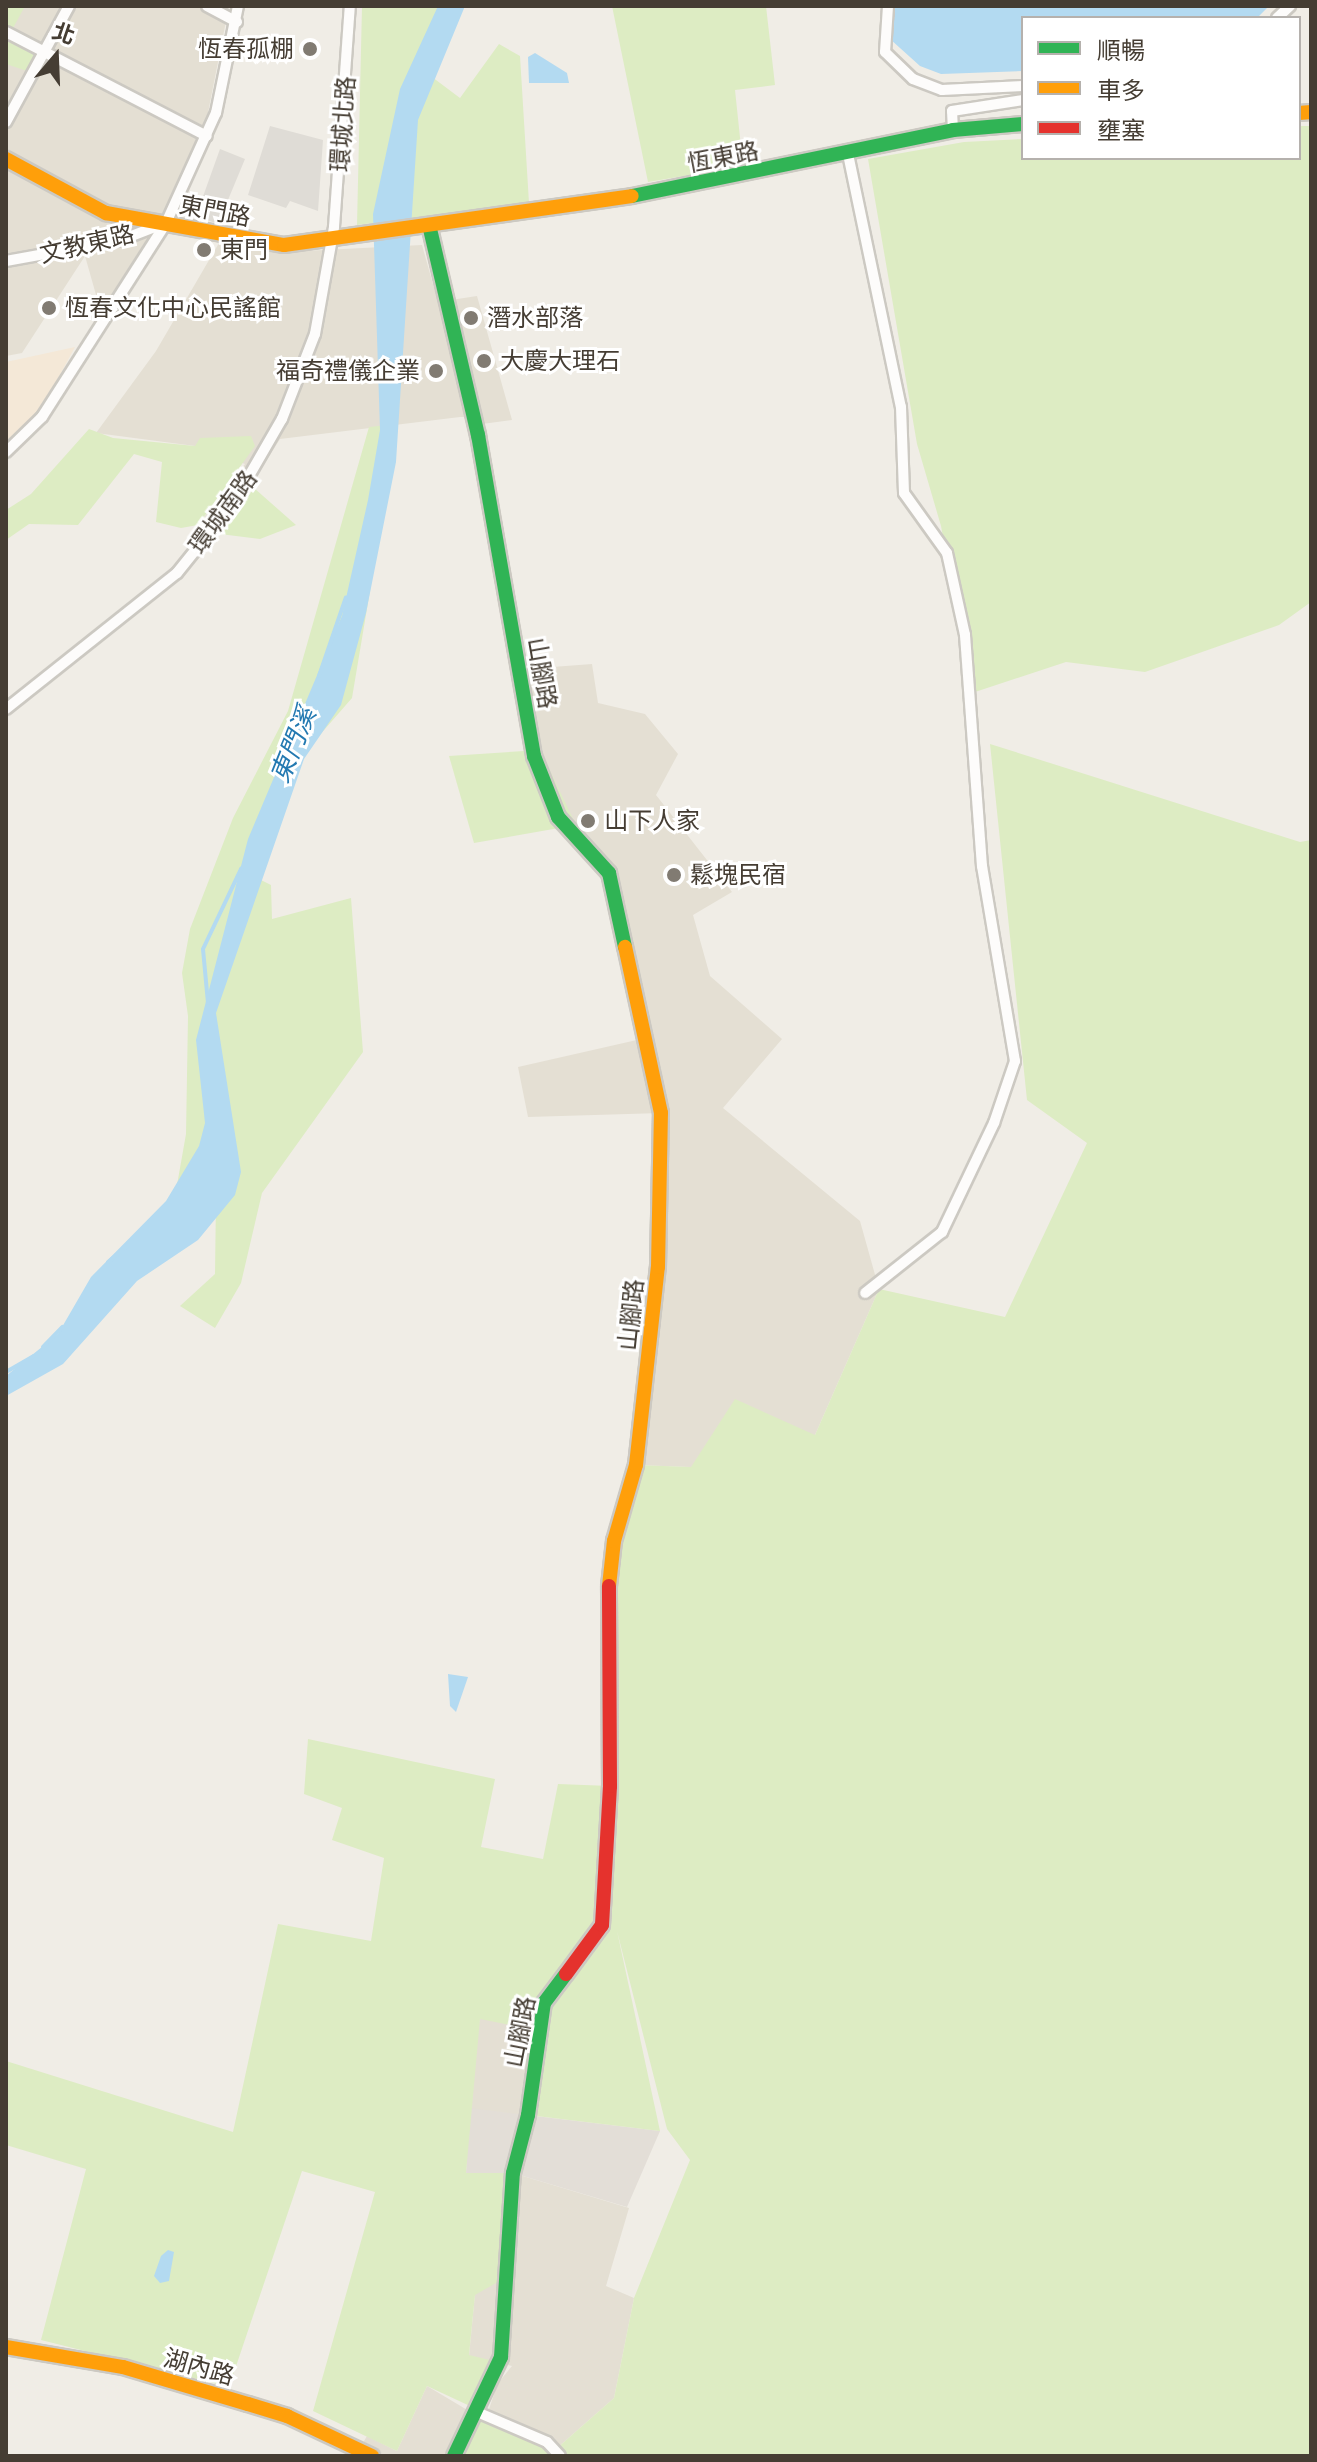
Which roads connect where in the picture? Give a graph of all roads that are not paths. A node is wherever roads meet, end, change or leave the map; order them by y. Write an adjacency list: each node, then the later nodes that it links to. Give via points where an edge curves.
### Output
1 (69, 6): 8 (street)
2 (207, 6): 6 (street)
3 (238, 6): 6 (street)
4 (350, 6): 19 (street, 環城北路)
5 (888, 6): 9 (street, via 885,52 913,79 942,90)
6 (237, 22): 14 (street)
7 (6, 32): 8 (street)
8 (45, 52): 11 (street); 14 (street)
9 (1021, 86)
10 (1021, 100): 13 (street, via 952,111)
11 (6, 122)
12 (1021, 124): 13 (street, 恆東路)
13 (953, 130): 15 (street, 恆東路)
14 (207, 136): 17 (street)
15 (848, 154): 18 (street, 恆東路); 23 (street, via 901,407 904,493 947,553 965,635 982,866 1015,1061 994,1123 942,1232)
16 (6, 159): 17 (street, 東門路, via 106,213)
17 (166, 223): 19 (street, 東門路, via 284,245); 20 (street, 文教東路, via 121,240); 21 (street, via 42,417)
18 (425, 230): 19 (street, 東門路); 25 (street, 山腳路, via 478,435 534,756 558,817 609,873 661,1113 658,1267 644,1399 636,1465 614,1541 605,1617 610,1786 602,1925 544,2003 528,2115 513,2173 501,2357)
19 (331, 242): 22 (street, 環城南路, via 315,334 276,430 234,502 177,573 144,604)
20 (6, 261)
21 (6, 452)
22 (6, 709)
23 (865, 1293)
24 (6, 2347): 26 (street, 湖內路, via 123,2367 248,2404 287,2416)
25 (477, 2412): 27 (street, 山腳路); 28 (street, via 547,2442)
26 (372, 2456)
27 (454, 2456)
28 (560, 2456)

